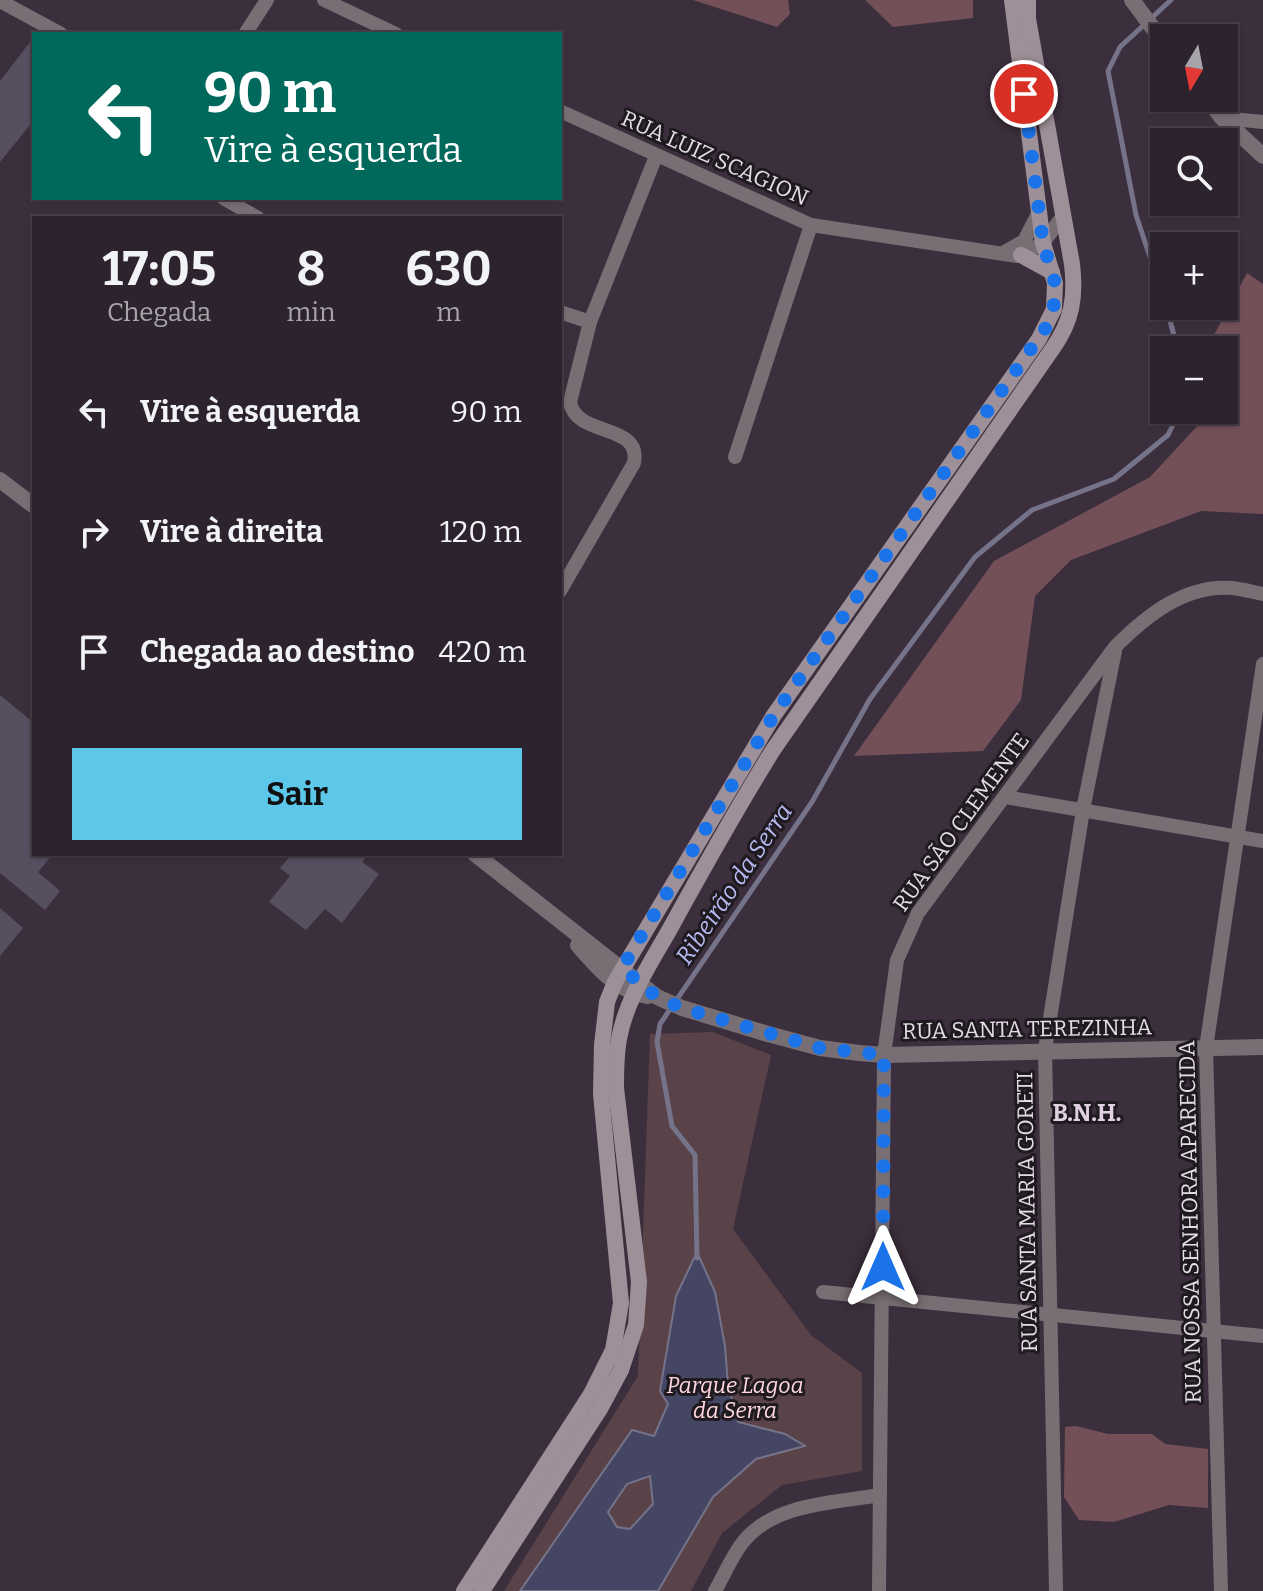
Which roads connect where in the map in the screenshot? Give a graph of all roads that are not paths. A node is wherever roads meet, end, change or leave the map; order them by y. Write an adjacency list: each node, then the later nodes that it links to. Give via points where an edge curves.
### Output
1 (267, 0): 9 (street)
2 (324, 0): 10 (street)
3 (1012, 0): 18 (main road)
4 (1028, 0): 20 (main road)
5 (1132, 0): 7 (street)
6 (0, 1): 8 (street)
7 (1150, 24)
8 (57, 32)
9 (246, 32)
10 (392, 32)
11 (562, 112): 15 (street, RUA LUIZ SCAGION)
12 (1218, 112): 13 (street)
13 (1222, 118): 14 (street); 16 (street)
14 (1263, 122)
15 (656, 156): 21 (street, RUA LUIZ SCAGION); 27 (street)
16 (1263, 156)
17 (226, 200): 19 (street)
18 (1039, 212): 22 (main road); 23 (street, via 1024,241)
19 (254, 216)
20 (1063, 216): 22 (street); 41 (main road, via 1074,283 1064,333 773,750)
21 (811, 225): 23 (street, RUA LUIZ SCAGION); 28 (street)
22 (1043, 243): 24 (street); 25 (main road)
23 (999, 255): 24 (street, RUA LUIZ SCAGION)
24 (1021, 255): 25 (main road)
25 (1052, 272): 40 (main road, via 1056,298 1039,339 774,715)
26 (562, 313): 27 (street)
27 (590, 322): 31 (street, via 571,409 578,418 629,440 634,463)
28 (735, 457)
29 (0, 480): 30 (street)
30 (32, 504)
31 (562, 588)
32 (1263, 594): 33 (street, RUA SÃO CLEMENTE, via 1230,587 1198,591 1162,606)
33 (1115, 647): 35 (street, RUA SÃO CLEMENTE); 36 (street, RUA SANTA MARIA GORETI)
34 (1263, 664): 37 (street, RUA NOSSA SENHORA APARECIDA)
35 (1005, 797): 36 (street); 45 (street, RUA SÃO CLEMENTE, via 918,913 897,960)
36 (1083, 810): 37 (street); 44 (street, RUA SANTA MARIA GORETI)
37 (1239, 837): 38 (street); 43 (street, RUA NOSSA SENHORA APARECIDA)
38 (1263, 841)
39 (477, 856): 40 (street)
40 (618, 975): 41 (street); 52 (main road, via 607,1002 601,1094 621,1290 613,1350 591,1394)
41 (638, 988): 45 (street, RUA SANTA TEREZINHA, via 669,1003 820,1048); 53 (main road, via 618,1039 616,1088 639,1282 636,1325 600,1409)
42 (1263, 1047): 43 (street, RUA SANTA TEREZINHA)
43 (1206, 1048): 44 (street, RUA SANTA TEREZINHA); 49 (street, RUA NOSSA SENHORA APARECIDA)
44 (1045, 1050): 45 (street, RUA SANTA TEREZINHA); 48 (street, RUA SANTA MARIA GORETI)
45 (884, 1055): 47 (street, RUA SÃO CLEMENTE)
46 (823, 1292): 47 (street)
47 (882, 1297): 48 (street); 51 (street, RUA SÃO CLEMENTE)
48 (1051, 1314): 49 (street); 56 (street, RUA SANTA MARIA GORETI)
49 (1214, 1332): 50 (street); 57 (street, RUA NOSSA SENHORA APARECIDA)
50 (1263, 1336)
51 (880, 1495): 54 (street, via 803,1507 772,1519 743,1542); 55 (street, RUA SÃO CLEMENTE)
52 (464, 1591)
53 (482, 1591)
54 (715, 1591)
55 (879, 1591)
56 (1056, 1591)
57 (1221, 1591)

